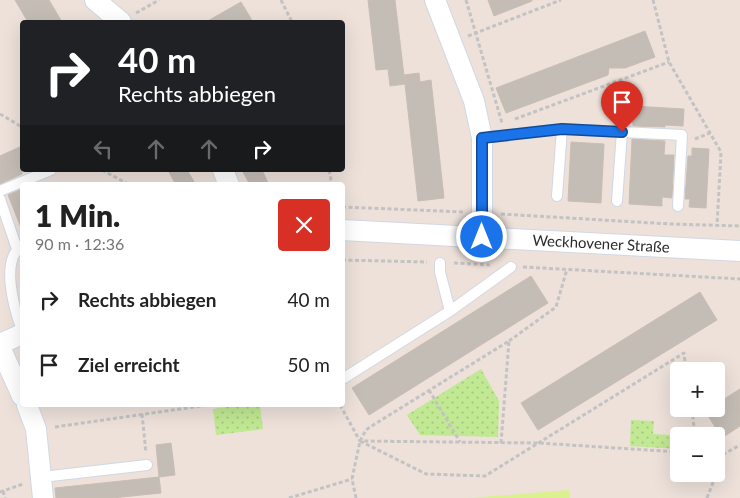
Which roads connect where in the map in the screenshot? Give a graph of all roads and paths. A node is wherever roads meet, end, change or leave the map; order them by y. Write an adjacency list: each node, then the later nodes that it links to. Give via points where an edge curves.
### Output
1 (96, 0): 8 (street)
2 (159, 0): 9 (path)
3 (280, 0): 10 (path)
4 (435, 0): 12 (street)
5 (466, 0): 11 (path)
6 (561, 0): 11 (path)
7 (653, 0): 13 (path)
8 (119, 20)
9 (124, 20)
10 (289, 20)
11 (476, 33): 12 (path); 15 (path)
12 (452, 43): 19 (street, via 474,101)
13 (669, 62): 15 (path); 32 (path, via 722,152)
14 (0, 114): 16 (path)
15 (502, 123): 19 (path)
16 (20, 126)
17 (562, 129): 18 (lane); 19 (lane); 26 (lane)
18 (622, 132): 28 (lane); 29 (lane, via 682,136)
19 (482, 138): 31 (street)
20 (46, 172): 22 (lane)
21 (106, 172): 23 (path)
22 (22, 182)
23 (124, 182)
24 (20, 183): 25 (lane)
25 (0, 191)
26 (557, 196)
27 (0, 199): 36 (lane)
28 (618, 201)
29 (678, 206)
30 (345, 207): 31 (path)
31 (483, 213): 32 (path); 35 (street)
32 (717, 224): 33 (path); 37 (path)
33 (740, 226)
34 (345, 230): 35 (street, Weckhovener Straße)
35 (482, 237): 37 (street, Weckhovener Straße)
36 (20, 247): 40 (lane)
37 (716, 249): 38 (street, Weckhovener Straße)
38 (740, 251)
39 (345, 260): 41 (path)
40 (5, 263): 46 (lane)
41 (440, 263): 42 (path); 45 (lane)
42 (511, 267): 43 (path); 45 (lane)
43 (566, 269): 44 (path); 48 (path, via 556,306)
44 (740, 279)
45 (450, 310): 51 (lane)
46 (20, 325)
47 (20, 335): 49 (street)
48 (510, 341): 52 (path); 61 (path)
49 (0, 346): 53 (street)
50 (685, 362): 62 (path, via 684,353)
51 (345, 377)
52 (430, 390): 59 (path, via 366,430); 60 (path)
53 (20, 391)
54 (28, 407): 58 (street)
55 (193, 407): 57 (path)
56 (341, 407): 59 (path)
57 (142, 414): 58 (path); 66 (path)
58 (36, 429): 67 (street)
59 (360, 441): 60 (path); 62 (path, via 426,474 485,476); 68 (path)
60 (460, 442): 61 (path)
61 (500, 443): 62 (path)
62 (538, 444): 64 (path)
63 (740, 445): 65 (path)
64 (670, 451)
65 (725, 453)
66 (147, 465): 67 (lane)
67 (42, 476): 72 (street)
68 (352, 479): 73 (path); 74 (path)
69 (713, 482): 75 (path)
70 (3, 491): 71 (path)
71 (5, 498)
72 (43, 498)
73 (289, 498)
74 (356, 498)
75 (707, 498)

